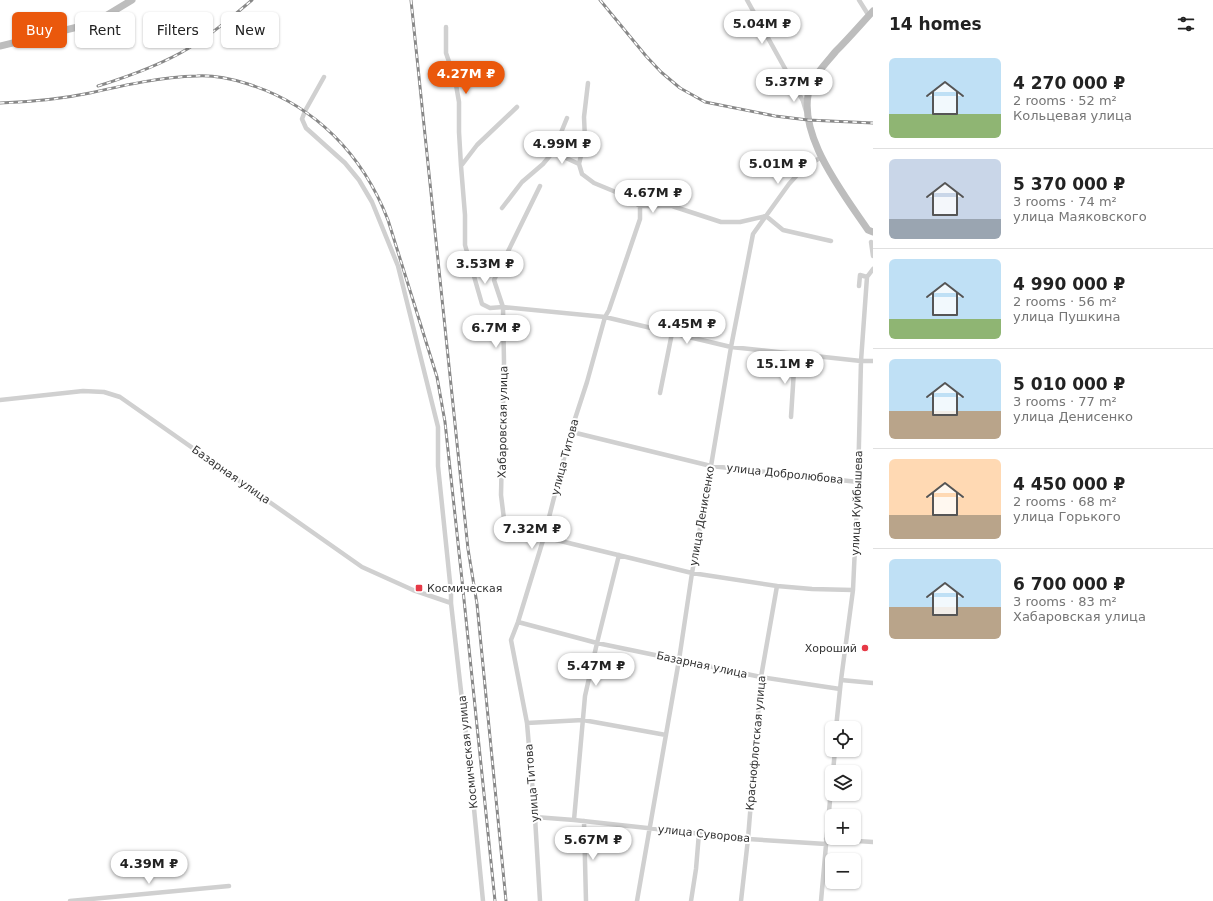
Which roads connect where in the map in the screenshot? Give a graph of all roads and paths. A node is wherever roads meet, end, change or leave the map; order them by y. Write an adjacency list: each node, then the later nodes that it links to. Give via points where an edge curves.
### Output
1 (132, 0): 6 (street, via 94,23)
2 (747, 0): 11 (street, via 803,101)
3 (859, 0): 4 (street)
4 (871, 13): 11 (street, via 824,65 813,81 808,92)
5 (446, 27): 15 (street, via 446,53 459,102)
6 (0, 46)
7 (324, 77): 45 (street, Космическая улица, via 302,119 306,128 345,163 359,180 372,202 398,266 438,427 438,466)
8 (588, 83): 14 (street, via 584,117 585,139)
9 (517, 107): 15 (street, via 477,145)
10 (567, 118): 12 (street)
11 (808, 120): 13 (street)
12 (553, 152): 14 (street); 18 (street, via 522,182)
13 (822, 157): 19 (street, улица Денисенко, via 807,165 798,174); 20 (street, via 839,188 868,230)
14 (579, 164): 17 (street, via 582,174 594,183 623,195)
15 (461, 166): 27 (street, via 465,245 482,304 490,308)
16 (540, 186): 27 (street, Хабаровская улица, via 494,280)
17 (640, 206): 19 (street, via 672,206 721,222 740,222); 28 (street, улица Титова, via 640,219)
18 (502, 208)
19 (766, 216): 21 (street, via 783,230); 30 (street, улица Денисенко, via 753,234)
20 (873, 232)
21 (831, 241)
22 (870, 242): 23 (street)
23 (873, 256)
24 (873, 269): 25 (street)
25 (867, 277): 26 (street, via 860,275); 32 (street, улица Куйбышева)
26 (858, 286)
27 (503, 307): 28 (street); 40 (street, Хабаровская улица, via 501,495 505,527)
28 (605, 317): 29 (street); 37 (street, улица Титова)
29 (672, 333): 30 (street); 34 (street)
30 (731, 347): 31 (street); 38 (street, улица Денисенко)
31 (795, 354): 32 (street); 36 (street)
32 (861, 361): 33 (street); 39 (street, улица Куйбышева)
33 (873, 361)
34 (660, 393)
35 (0, 400): 45 (street, Базарная улица, via 83,392 104,392 120,397 362,567)
36 (791, 417)
37 (571, 431): 38 (street, улица Добролюбова); 40 (street, улица Титова)
38 (711, 466): 39 (street, улица Добролюбова); 42 (street, улица Денисенко)
39 (858, 482): 44 (street, улица Куйбышева)
40 (544, 537): 41 (street); 46 (street, улица Титова)
41 (619, 556): 42 (street); 47 (street)
42 (692, 573): 43 (street); 48 (street, улица Денисенко)
43 (777, 586): 44 (street); 49 (street, Краснофлотская улица)
44 (853, 590): 50 (street, улица Куйбышева)
45 (451, 604): 69 (street, Космическая улица)
46 (518, 622): 47 (street, Базарная улица); 55 (street, улица Титова, via 511,640)
47 (597, 643): 48 (street, Базарная улица); 53 (street, via 585,696)
48 (679, 660): 49 (street, Базарная улица); 56 (street, улица Денисенко)
49 (761, 677): 52 (street, Базарная улица); 62 (street, Краснофлотская улица)
50 (841, 680): 51 (street); 52 (street, улица Куйбышева)
51 (873, 682)
52 (840, 689): 54 (street, улица Куйбышева)
53 (583, 720): 55 (street); 56 (street); 58 (street)
54 (837, 721)
55 (527, 723): 57 (street, улица Титова)
56 (666, 735): 60 (street, улица Денисенко)
57 (535, 817): 58 (street, улица Суворова); 70 (street, улица Титова)
58 (574, 820): 59 (street, улица Суворова)
59 (584, 821): 60 (street, улица Суворова); 71 (street)
60 (650, 828): 61 (street, улица Суворова); 72 (street, улица Денисенко)
61 (699, 834): 62 (street, улица Суворова); 73 (street)
62 (748, 839): 63 (street, улица Суворова); 74 (street, Краснофлотская улица)
63 (825, 842)
64 (861, 842): 65 (street, улица Суворова)
65 (873, 842)
66 (826, 845): 75 (street)
67 (229, 886): 68 (street)
68 (70, 901)
69 (483, 901)
70 (540, 901)
71 (586, 901)
72 (637, 901)
73 (690, 901)
74 (741, 901)
75 (821, 901)

